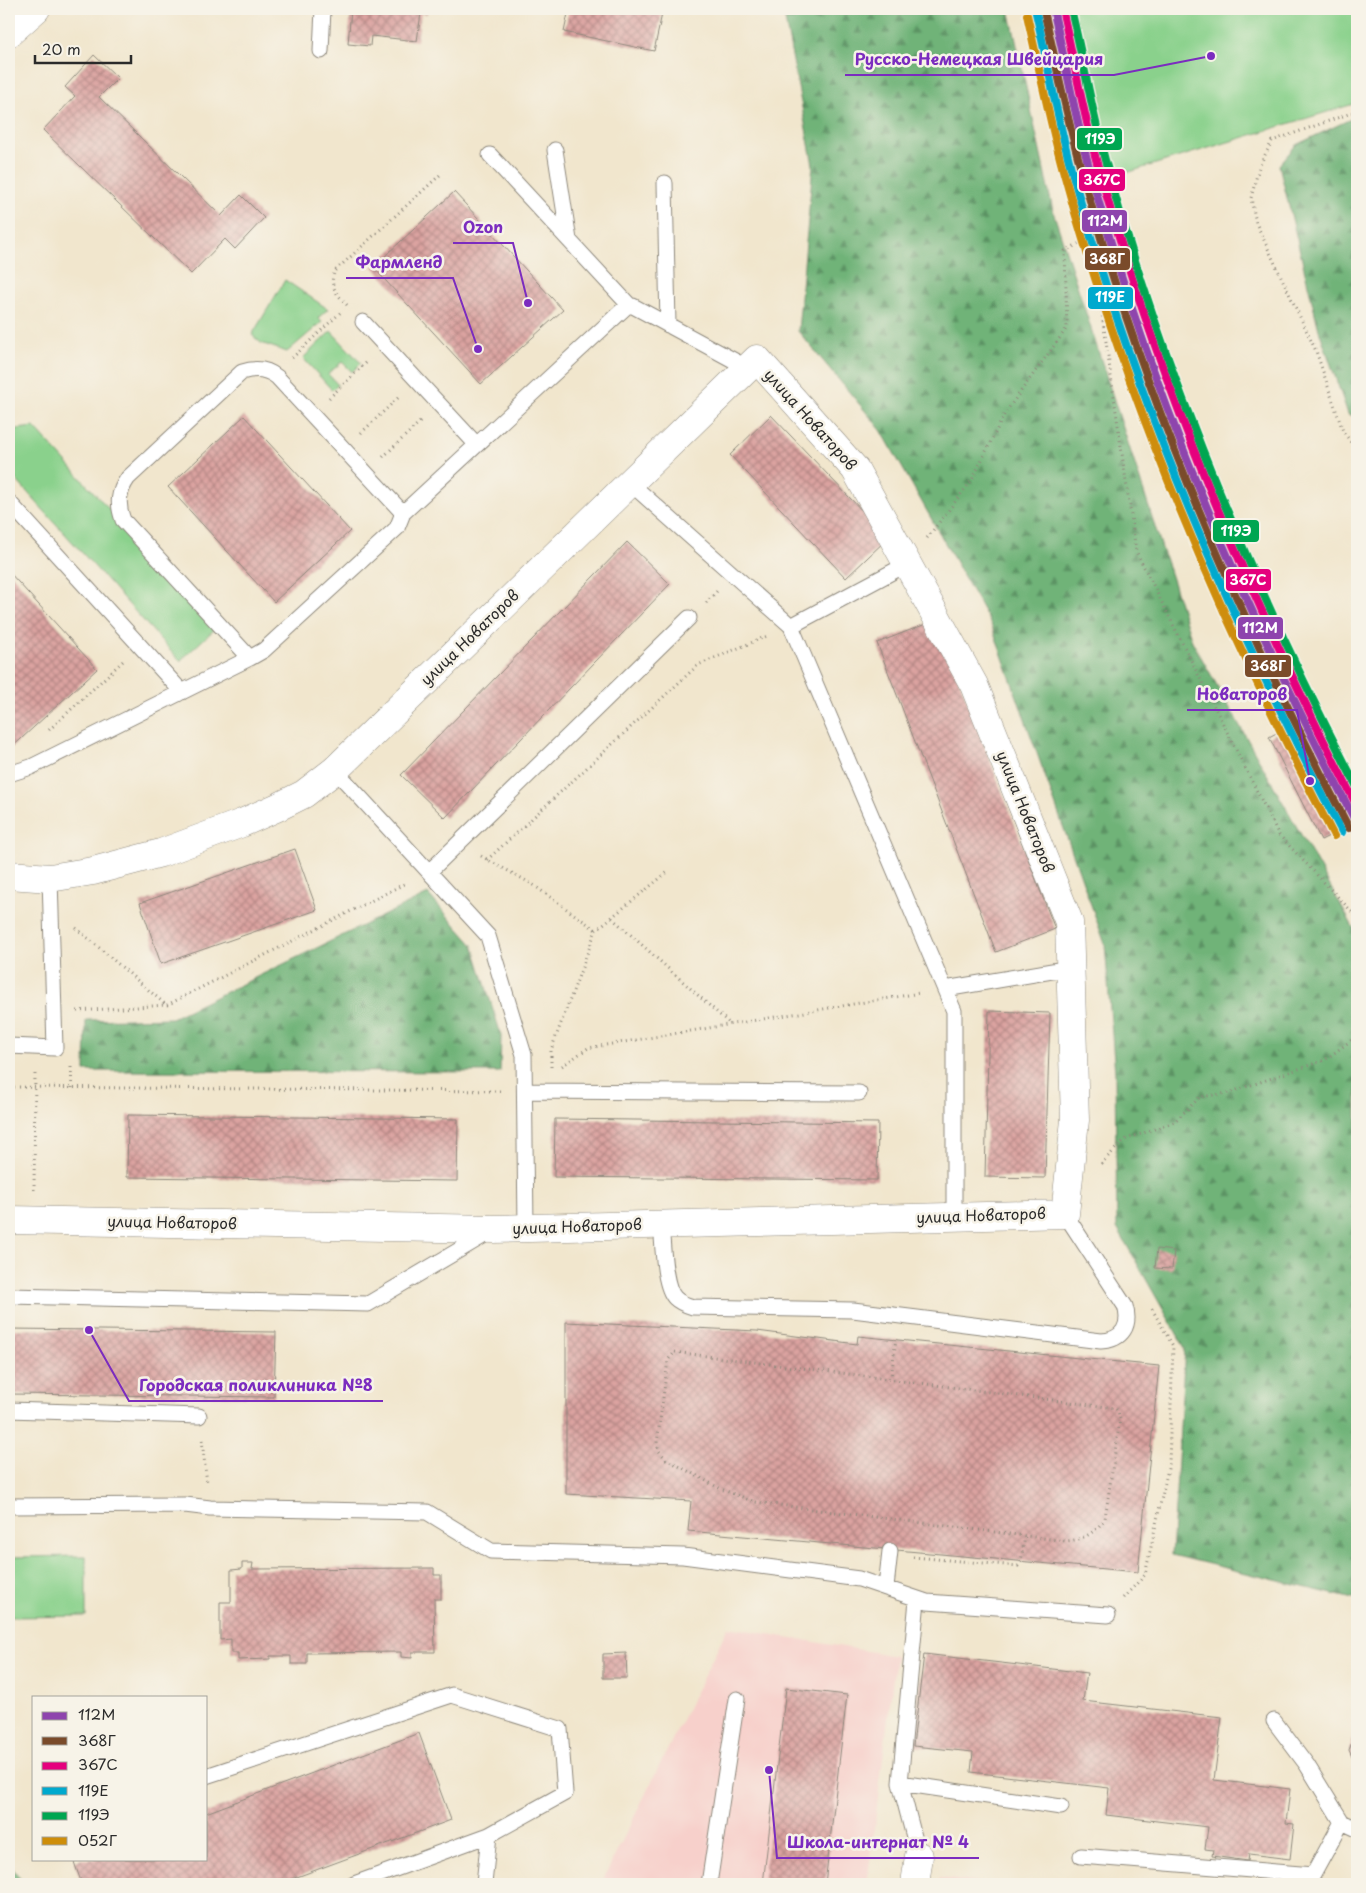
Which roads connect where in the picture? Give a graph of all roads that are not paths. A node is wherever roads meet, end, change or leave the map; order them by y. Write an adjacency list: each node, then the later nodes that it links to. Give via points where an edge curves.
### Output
1 (36, 9): 3 (street)
2 (323, 9): 4 (lane)
3 (9, 33)
4 (321, 51)
5 (555, 150): 8 (lane)
6 (490, 155): 8 (lane)
7 (665, 183): 11 (lane)
8 (569, 240): 9 (lane)
9 (630, 306): 11 (lane); 13 (lane, via 623,308)
10 (363, 322): 13 (lane)
11 (668, 325): 12 (lane)
12 (748, 368): 14 (street, улица Новаторов); 17 (street, улица Новаторов, via 757,360 856,469)
13 (476, 444): 16 (lane)
14 (630, 483): 19 (lane); 22 (street, улица Новаторов)
15 (9, 502): 21 (lane)
16 (403, 512): 20 (lane, via 397,528 272,644); 20 (lane, via 274,375 261,369 242,372 128,478 118,504 122,520)
17 (907, 564): 19 (lane); 27 (street, улица Новаторов, via 974,685 1069,922)
18 (690, 618): 24 (lane)
19 (791, 626): 28 (lane)
20 (250, 658): 21 (lane)
21 (182, 692): 23 (lane, via 31,767)
22 (335, 770): 24 (lane); 26 (street, улица Новаторов, via 304,794 199,840 127,862)
23 (9, 774)
24 (429, 872): 30 (lane, via 488,936 524,1055)
25 (9, 875): 26 (street, улица Новаторов)
26 (50, 878): 29 (lane, via 55,1048)
27 (1070, 968): 28 (lane); 32 (street, улица Новаторов, via 1075,1120)
28 (945, 989): 33 (lane, via 954,1011)
29 (9, 1046)
30 (525, 1091): 31 (lane); 36 (lane)
31 (859, 1093)
32 (1065, 1214): 33 (street, улица Новаторов); 35 (lane, via 1125,1306 1128,1316 1126,1327 1122,1334 1110,1341 853,1310 682,1304 674,1298 668,1286)
33 (954, 1216): 35 (street, улица Новаторов)
34 (21, 1220): 37 (street, улица Новаторов)
35 (661, 1224): 36 (street, улица Новаторов)
36 (526, 1228): 37 (street, улица Новаторов)
37 (494, 1229): 38 (lane, via 368,1304)
38 (9, 1296)
39 (9, 1410): 40 (lane)
40 (199, 1416)
41 (9, 1506): 43 (lane, via 185,1505 427,1512 491,1551 683,1556 859,1579)
42 (890, 1553): 43 (lane)
43 (886, 1587): 44 (lane)
44 (917, 1600): 45 (lane); 49 (lane)
45 (1108, 1615)
46 (737, 1699): 58 (lane)
47 (1274, 1721): 51 (lane, via 1307,1765)
48 (208, 1775): 53 (lane, via 452,1695 560,1729 565,1793)
49 (900, 1784): 50 (lane); 54 (lane)
50 (1061, 1807)
51 (1342, 1822): 52 (lane); 55 (lane, via 1313,1875)
52 (1357, 1830)
53 (489, 1835): 56 (lane); 57 (lane)
54 (919, 1856): 59 (street)
55 (1081, 1856)
56 (354, 1884)
57 (484, 1884)
58 (709, 1884)
59 (915, 1884)

